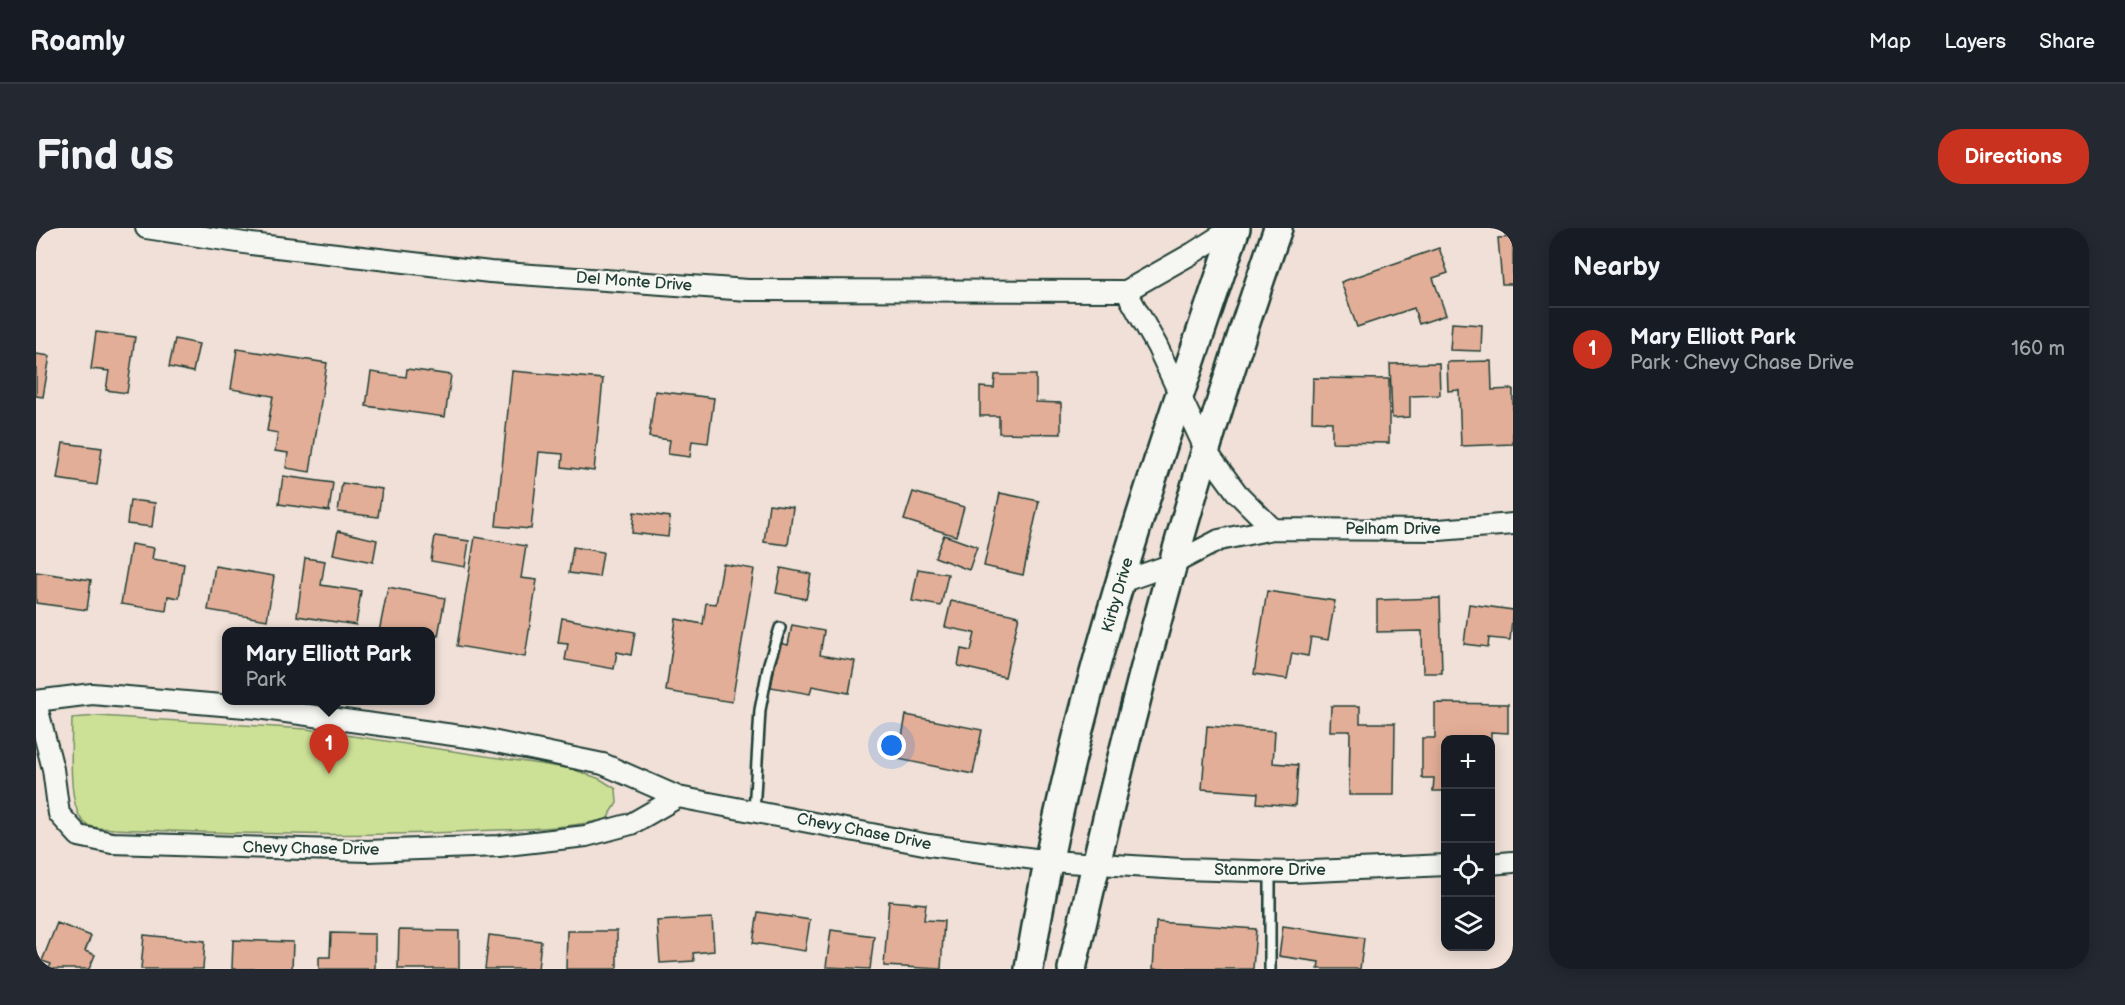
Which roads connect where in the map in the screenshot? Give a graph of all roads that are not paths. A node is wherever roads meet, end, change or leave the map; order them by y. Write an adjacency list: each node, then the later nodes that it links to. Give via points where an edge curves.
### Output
1 (146, 228): 4 (street, Del Monte Drive, via 490,272 748,290)
2 (1234, 228): 4 (street, Del Monte Drive); 5 (main road, Kirby Drive)
3 (1278, 228): 6 (main road)
4 (1126, 291): 5 (street)
5 (1180, 396): 6 (street); 10 (main road, Kirby Drive)
6 (1206, 451): 8 (street, via 1237,493); 9 (main road)
7 (1513, 524): 8 (street, Pelham Drive, via 1439,530)
8 (1273, 529): 9 (street, Pelham Drive, via 1219,540)
9 (1173, 564): 10 (street, Pelham Drive); 18 (main road)
10 (1121, 582): 15 (main road, Kirby Drive, via 1082,721)
11 (780, 628): 14 (lane, via 764,681)
12 (36, 702): 13 (street, Chevy Chase Drive, via 92,694 256,708 482,739 603,764); 13 (street, Chevy Chase Drive, via 53,769 59,814 79,836 112,843 367,851 499,846 586,836 631,824)
13 (678, 797): 14 (street, Chevy Chase Drive)
14 (754, 812): 15 (street, Chevy Chase Drive, via 929,845)
15 (1050, 861): 18 (street, Chevy Chase Drive); 21 (main road, Kirby Drive)
16 (1513, 862): 17 (street)
17 (1495, 864)
18 (1095, 865): 20 (street, Stanmore Drive); 22 (main road)
19 (1441, 865): 20 (street, Stanmore Drive)
20 (1270, 871): 23 (lane)
21 (1029, 969)
22 (1072, 969)
23 (1270, 969)

